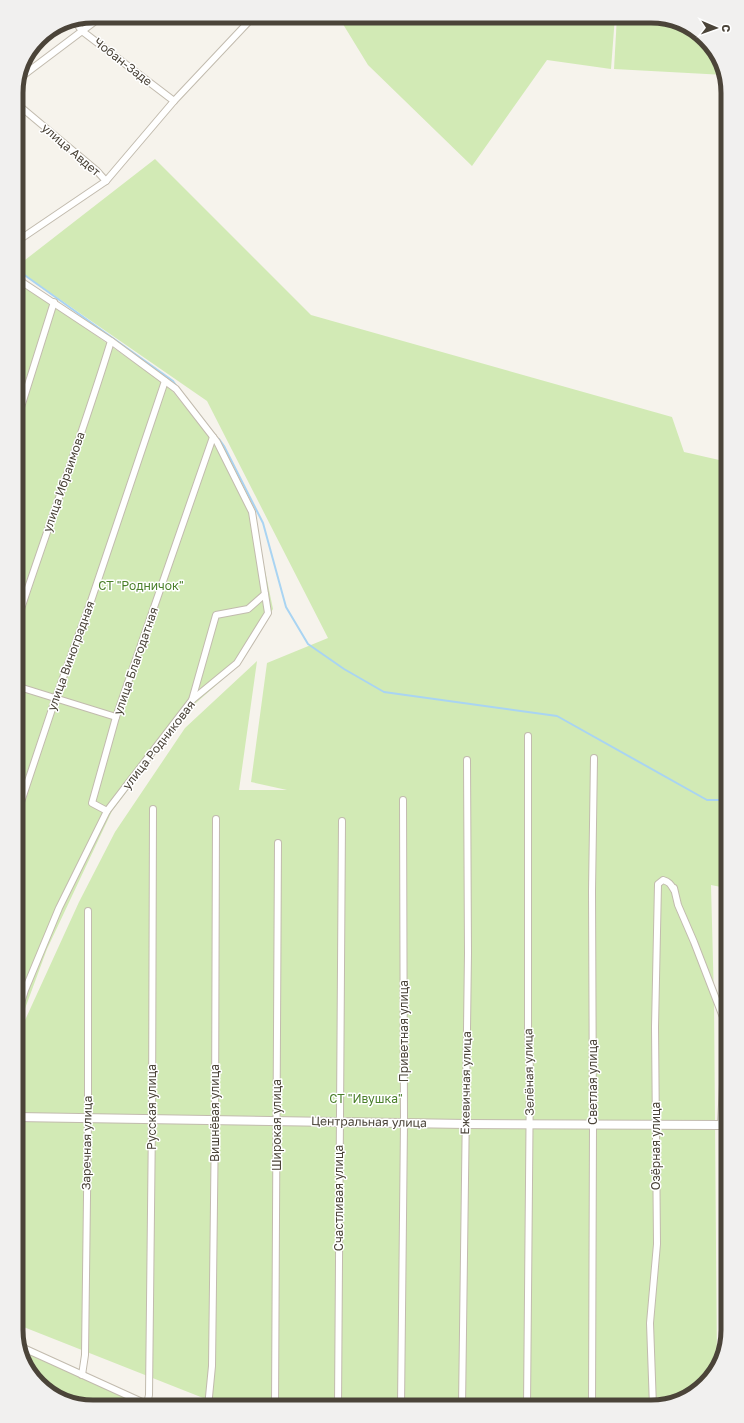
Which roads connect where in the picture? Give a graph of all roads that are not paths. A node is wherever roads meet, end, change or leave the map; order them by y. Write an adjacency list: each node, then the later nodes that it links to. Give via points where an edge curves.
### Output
1 (92, 23): 4 (street)
2 (247, 23): 6 (street)
3 (78, 24): 4 (street, Чобан-Заде)
4 (82, 30): 5 (street); 6 (street, Чобан-Заде)
5 (26, 73)
6 (174, 101): 8 (street)
7 (23, 109): 8 (street, улица Авдет)
8 (106, 181): 9 (street)
9 (23, 237)
10 (23, 282): 11 (street, улица Родниковая)
11 (54, 302): 12 (street, улица Родниковая); 14 (street)
12 (111, 340): 13 (street, улица Родниковая); 17 (street, улица Ибраимова)
13 (165, 381): 15 (street, улица Родниковая, via 176,389); 19 (street, улица Виноградная)
14 (23, 401)
15 (213, 437): 16 (street, улица Родниковая, via 252,512); 21 (street, улица Благодатная)
16 (265, 594): 20 (street, улица Родниковая, via 268,613 237,663); 20 (street, via 248,609 216,615)
17 (23, 603)
18 (23, 688): 19 (street)
19 (56, 697): 21 (street); 25 (street, улица Виноградная)
20 (192, 700): 28 (street, улица Родниковая)
21 (116, 717): 28 (street, улица Благодатная, via 92,803)
22 (528, 736): 45 (street, Зелёная улица)
23 (594, 758): 46 (street, Светлая улица)
24 (467, 760): 44 (street, Ежевичная улица)
25 (23, 796)
26 (403, 800): 43 (street, Приветная улица)
27 (153, 809): 39 (street, Русская улица)
28 (107, 811): 35 (street, улица Родниковая, via 60,908)
29 (216, 819): 40 (street, Вишнёвая улица)
30 (342, 821): 42 (street, Счастливая улица)
31 (278, 843): 41 (street, Широкая улица)
32 (674, 882): 33 (street)
33 (674, 890): 36 (street, via 678,906); 47 (street, Озёрная улица, via 667,881 663,880 658,884)
34 (88, 911): 38 (street, Заречная улица)
35 (23, 996)
36 (721, 1011)
37 (23, 1117): 38 (street, Центральная улица)
38 (88, 1118): 39 (street, Центральная улица); 50 (street, Заречная улица, via 85,1355)
39 (152, 1119): 40 (street, Центральная улица); 52 (street, Русская улица)
40 (215, 1120): 41 (street, Центральная улица); 53 (street, Вишнёвая улица, via 212,1366)
41 (278, 1121): 42 (street, Центральная улица); 54 (street, Широкая улица)
42 (340, 1121): 43 (street, Центральная улица); 55 (street, Счастливая улица)
43 (404, 1122): 44 (street, Центральная улица); 56 (street, Приветная улица)
44 (466, 1124): 45 (street, Центральная улица); 57 (street, Ежевичная улица)
45 (529, 1124): 46 (street, Центральная улица); 58 (street, Зелёная улица)
46 (593, 1124): 47 (street, Центральная улица); 59 (street, Светлая улица)
47 (656, 1124): 48 (street, Центральная улица); 60 (street, Озёрная улица, via 657,1244 650,1322)
48 (721, 1125)
49 (26, 1349): 50 (street)
50 (82, 1375): 51 (street)
51 (137, 1400)
52 (149, 1400)
53 (209, 1400)
54 (275, 1400)
55 (338, 1400)
56 (401, 1400)
57 (462, 1400)
58 (527, 1400)
59 (592, 1400)
60 (653, 1400)

